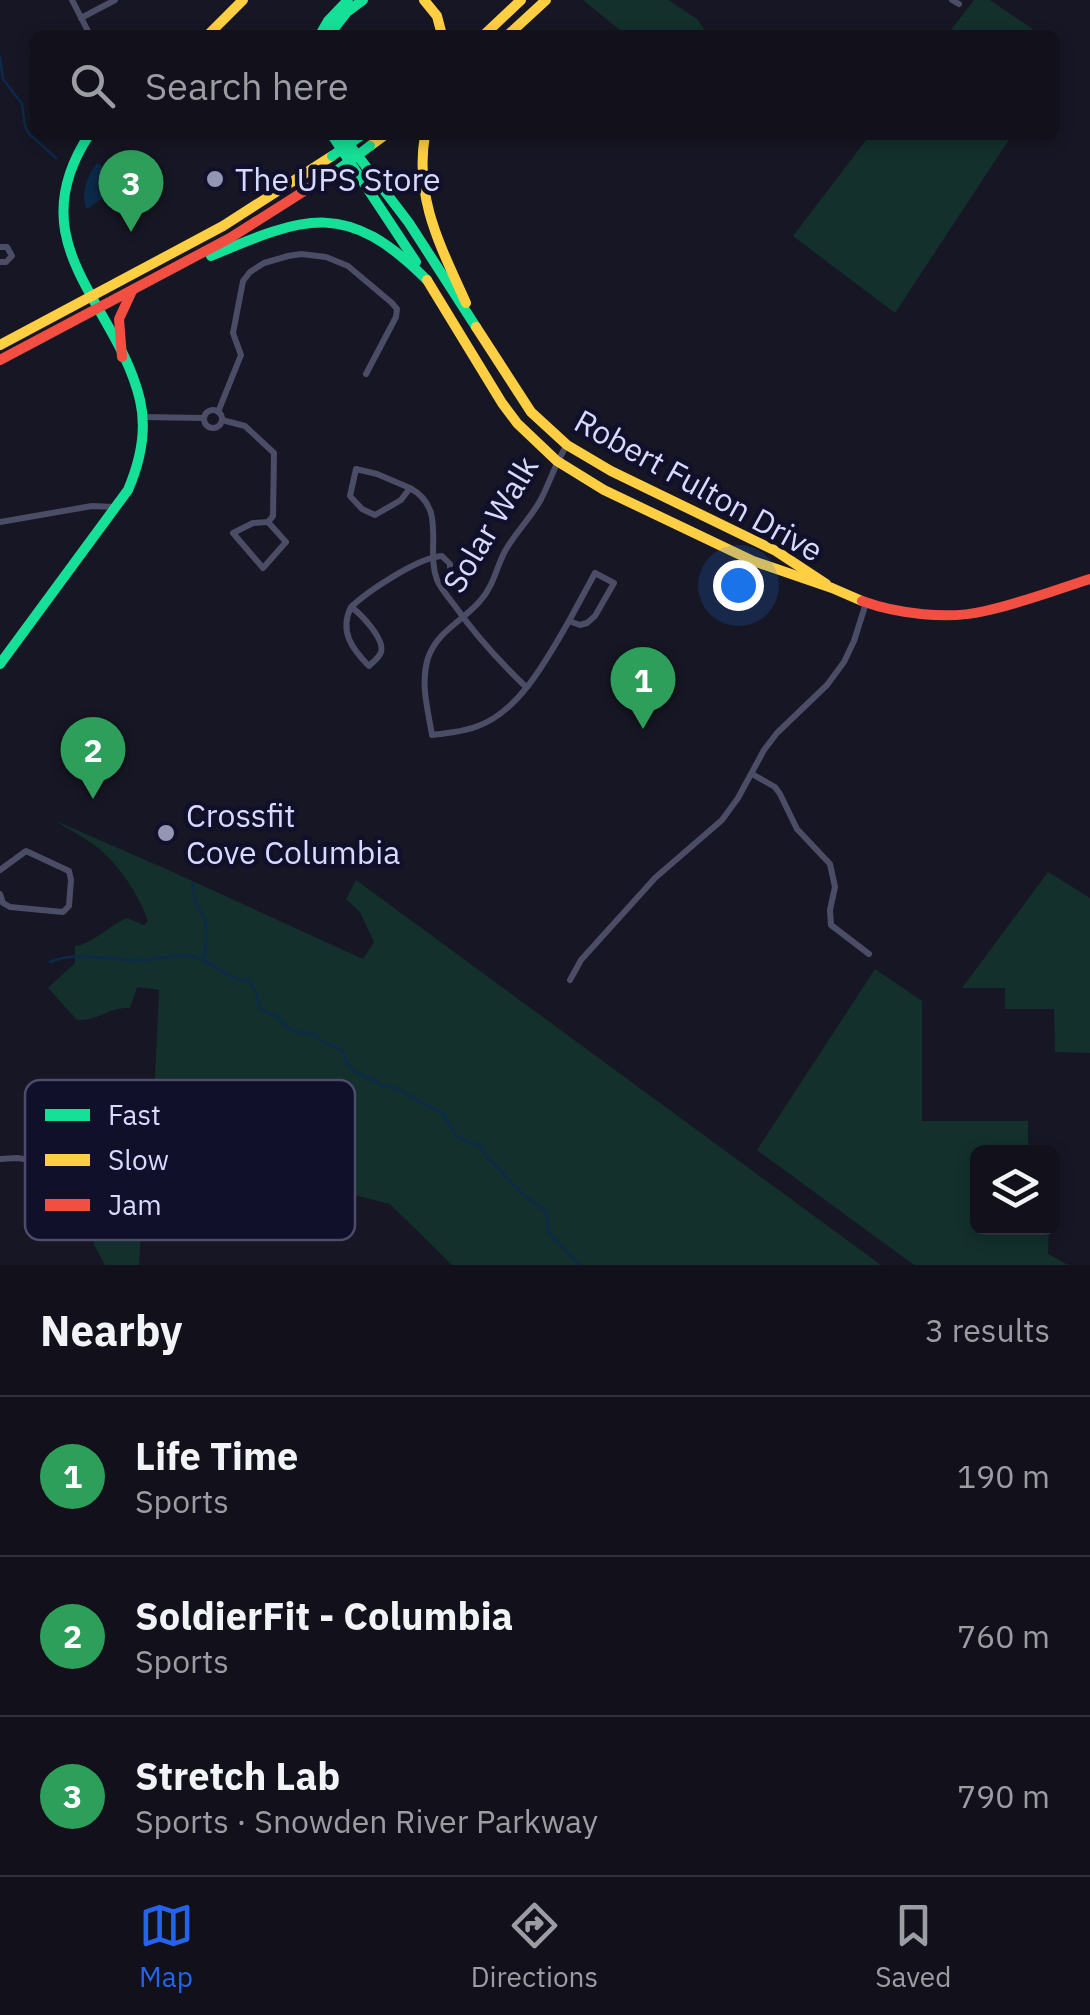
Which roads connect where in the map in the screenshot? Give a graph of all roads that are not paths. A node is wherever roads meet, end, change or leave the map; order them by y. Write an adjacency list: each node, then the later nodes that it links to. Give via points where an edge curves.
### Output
1 (72, 0): 9 (street)
2 (115, 0): 9 (street)
3 (243, 0): 11 (main road)
4 (348, 0): 12 (main road)
5 (363, 0): 13 (main road)
6 (424, 0): 14 (main road)
7 (521, 0): 15 (main road)
8 (546, 0): 16 (main road)
9 (81, 18): 10 (street)
10 (87, 30)
11 (214, 30)
12 (323, 30)
13 (333, 30)
14 (441, 30)
15 (489, 30)
16 (513, 30)
17 (86, 140): 28 (main road, via 68,179 64,221)
18 (335, 140): 26 (main road)
19 (346, 140): 30 (main road)
20 (355, 140): 28 (main road, bridge, via 224,226)
21 (378, 140): 25 (main road, bridge)
22 (424, 140): 30 (main road, via 424,199)
23 (0, 248): 24 (street, via 12,256)
24 (0, 262)
25 (177, 268): 26 (main road, via 284,226 319,222 379,237); 27 (main road)
26 (427, 280): 40 (main road, Robert Fulton Drive, via 502,403)
27 (132, 291): 29 (main road); 32 (main road, via 118,319)
28 (90, 298): 29 (main road); 31 (main road)
29 (97, 309): 32 (main road); 33 (main road)
30 (476, 326): 39 (main road, Robert Fulton Drive, via 530,412)
31 (0, 345)
32 (122, 357): 36 (main road)
33 (0, 360)
34 (366, 374): 35 (street, via 397,309 338,260 312,254 277,259 243,282 233,333 240,361)
35 (218, 412): 37 (street); 38 (street)
36 (142, 417): 37 (street); 42 (main road, via 136,472)
37 (204, 418): 38 (street, via 212,428)
38 (222, 420): 44 (street, via 251,430 274,453 274,511)
39 (567, 445): 40 (street, Solar Walk); 48 (main road, Robert Fulton Drive, via 776,551)
40 (557, 461): 48 (main road, Robert Fulton Drive, via 752,561); 51 (street, Solar Walk, via 491,585)
41 (410, 488): 41 (street, via 375,514 350,496 356,469); 45 (street, via 432,514)
42 (116, 508): 43 (street); 53 (main road)
43 (0, 522)
44 (268, 522): 44 (street, via 233,532 263,568 286,542)
45 (434, 557): 46 (street, via 450,564); 50 (street); 51 (street, via 437,579)
46 (446, 578)
47 (1090, 579): 49 (main road, Robert Fulton Drive, via 963,614 927,615)
48 (832, 588): 49 (main road, Robert Fulton Drive)
49 (866, 603): 55 (street, via 844,662 777,733)
50 (351, 608): 50 (street, via 381,645 369,666 348,638)
51 (463, 618): 54 (street); 54 (street, Solar Walk, via 428,660 424,690 432,736 489,722)
52 (569, 621): 52 (street, via 596,573 614,583 591,620); 54 (street)
53 (0, 664)
54 (526, 688)
55 (752, 774): 58 (street, via 775,787 798,829 826,857 835,888 831,925); 59 (street, via 722,820 654,878)
56 (0, 870): 57 (street, via 26,851 72,875 63,912 10,907)
57 (0, 894)
58 (868, 954)
59 (570, 980)
60 (0, 1159): 61 (street)
61 (25, 1159)

